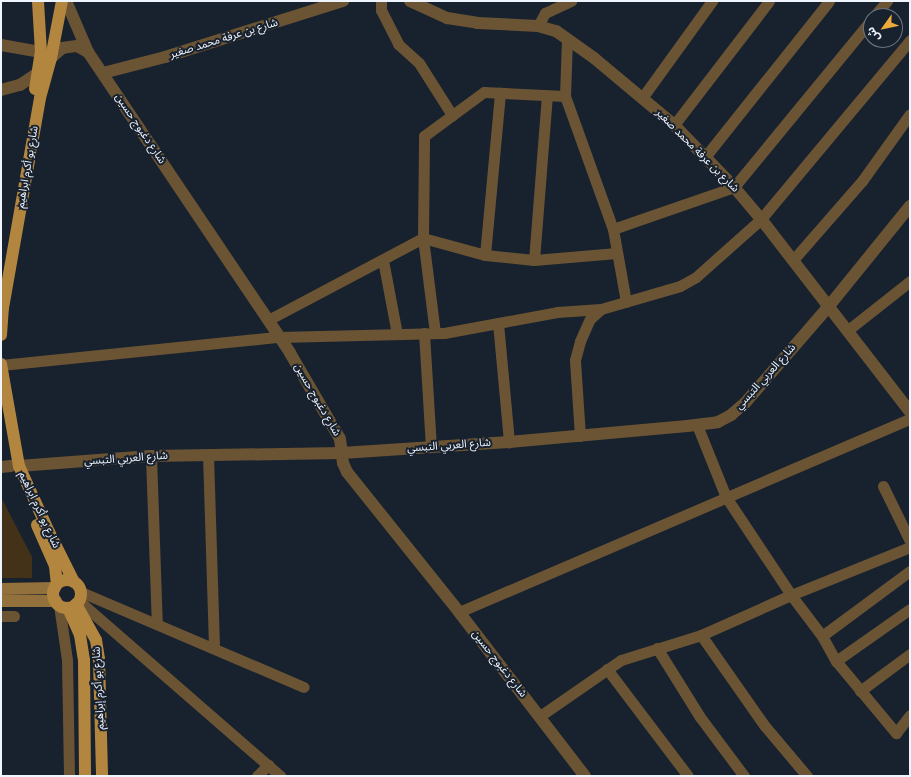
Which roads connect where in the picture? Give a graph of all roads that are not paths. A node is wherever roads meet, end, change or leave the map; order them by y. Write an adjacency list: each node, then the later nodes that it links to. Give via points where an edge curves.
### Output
1 (38, 1): 18 (main road, شارع بو أكرم ابراهيم)
2 (62, 1): 18 (main road, شارع بو أكرم ابراهيم)
3 (66, 1): 17 (street, شارع دغبوج حسين)
4 (343, 1): 20 (street, شارع بن عرفة محمد صغير, via 172,55)
5 (381, 1): 27 (street, via 380,10 398,44 419,63)
6 (410, 1): 12 (street, شارع بن عرفة محمد صغير, via 447,18 476,23)
7 (571, 1): 11 (street)
8 (712, 1): 25 (street)
9 (769, 1): 28 (street)
10 (829, 1): 29 (street)
11 (552, 4): 12 (street)
12 (538, 26): 14 (street, شارع بن عرفة محمد صغير, via 556,31)
13 (863, 30): 30 (street)
14 (567, 39): 24 (street); 25 (street, شارع بن عرفة محمد صغير)
15 (910, 40): 32 (street)
16 (1, 45): 18 (street)
17 (88, 52): 18 (street, via 77,46 62,48); 20 (street, شارع دغبوج حسين)
18 (46, 55): 19 (main road, شارع بو أكرم ابراهيم); 51 (main road, شارع بو أكرم ابراهيم, via 3,308)
19 (38, 73): 21 (street, via 20,85); 40 (main road, شارع بو أكرم ابراهيم)
20 (103, 73): 45 (street, شارع دغبوج حسين)
21 (1, 90)
22 (500, 93): 23 (street); 27 (street, via 484,92); 36 (street)
23 (548, 96): 24 (street); 38 (street)
24 (565, 96): 33 (street)
25 (642, 98): 28 (street, شارع بن عرفة محمد صغير)
26 (910, 114): 39 (street, via 862,181)
27 (452, 115): 34 (street, via 424,136)
28 (674, 125): 29 (street, شارع بن عرفة محمد صغير)
29 (705, 157): 30 (street, شارع بن عرفة محمد صغير)
30 (734, 187): 32 (street, شارع بن عرفة محمد صغير); 33 (street)
31 (910, 206): 43 (street, شارع العربي التبسي)
32 (761, 219): 39 (street, شارع بن عرفة محمد صغير); 42 (street, via 696,277 680,286)
33 (613, 229): 35 (street)
34 (423, 238): 36 (street); 37 (street); 49 (street)
35 (617, 253): 38 (street); 42 (street)
36 (485, 255): 38 (street)
37 (383, 260): 45 (street); 50 (street)
38 (534, 260)
39 (793, 260): 43 (street, شارع بن عرفة محمد صغير)
40 (1, 280)
41 (910, 281): 47 (street)
42 (626, 302): 44 (street)
43 (829, 306): 47 (street, شارع بن عرفة محمد صغير); 57 (street, شارع العربي التبسي, via 745,403 718,422)
44 (601, 309): 46 (street, via 557,312); 58 (street, via 590,319 580,340 575,360)
45 (268, 320): 52 (street, شارع دغبوج حسين)
46 (498, 322): 49 (street); 59 (street)
47 (848, 330): 55 (street, شارع بن عرفة محمد صغير)
48 (424, 333): 49 (street); 50 (street); 60 (street)
49 (435, 333)
50 (397, 334): 52 (street)
51 (1, 335)
52 (280, 337): 53 (street); 61 (street, شارع دغبوج حسين, via 340,439)
53 (1, 364): 64 (main road, شارع بو أكرم ابراهيم)
54 (1, 408): 64 (main road, شارع بو أكرم ابراهيم)
55 (910, 412)
56 (910, 418): 66 (street)
57 (697, 425): 58 (street, شارع العربي التبسي); 66 (street)
58 (580, 436): 59 (street, شارع العربي التبسي)
59 (509, 442): 60 (street, شارع العربي التبسي)
60 (431, 446): 61 (street, شارع العربي التبسي)
61 (342, 453): 62 (street, شارع العربي التبسي); 77 (street, شارع دغبوج حسين, via 347,472)
62 (208, 455): 63 (street, شارع العربي التبسي); 83 (street)
63 (151, 456): 64 (street, شارع العربي التبسي); 80 (street)
64 (10, 467): 70 (main road, شارع بو أكرم ابراهيم, via 49,532); 71 (main road, شارع بو أكرم ابراهيم, via 54,566)
65 (883, 486): 67 (street)
66 (726, 497): 73 (street); 77 (street)
67 (910, 541)
68 (910, 547): 73 (street)
69 (910, 571): 82 (street)
70 (74, 582): 71 (main road, via 65,580); 75 (main road, شارع بو أكرم ابراهيم)
71 (56, 586): 72 (main road); 75 (main road, شارع بو أكرم ابراهيم, via 54,597)
72 (1, 588)
73 (791, 595): 81 (street); 82 (street)
74 (1, 601): 75 (main road)
75 (70, 602): 80 (street); 92 (street); 93 (street, via 66,660); 94 (main road, شارع بو أكرم إبراهيم, via 84,660); 95 (main road, شارع بو أكرم إبراهيم, via 96,640 99,659)
76 (910, 609): 86 (street)
77 (459, 612): 91 (street, شارع دغبوج حسين)
78 (1, 616): 79 (street)
79 (14, 616)
80 (158, 624): 83 (street)
81 (701, 635): 84 (street); 101 (street, via 764,725)
82 (822, 636): 86 (street)
83 (214, 648): 88 (street)
84 (657, 648): 87 (street, via 621,660); 100 (street, via 700,717)
85 (910, 654): 89 (street)
86 (836, 661): 89 (street)
87 (607, 669): 91 (street); 99 (street)
88 (304, 687)
89 (860, 691): 90 (street, via 896,733)
90 (910, 715)
91 (540, 716): 98 (street, شارع دغبوج حسين)
92 (268, 765): 96 (street); 97 (street)
93 (69, 776)
94 (85, 776)
95 (102, 776)
96 (257, 776)
97 (280, 776)
98 (584, 776)
99 (688, 776)
100 (744, 776)
101 (807, 776)

